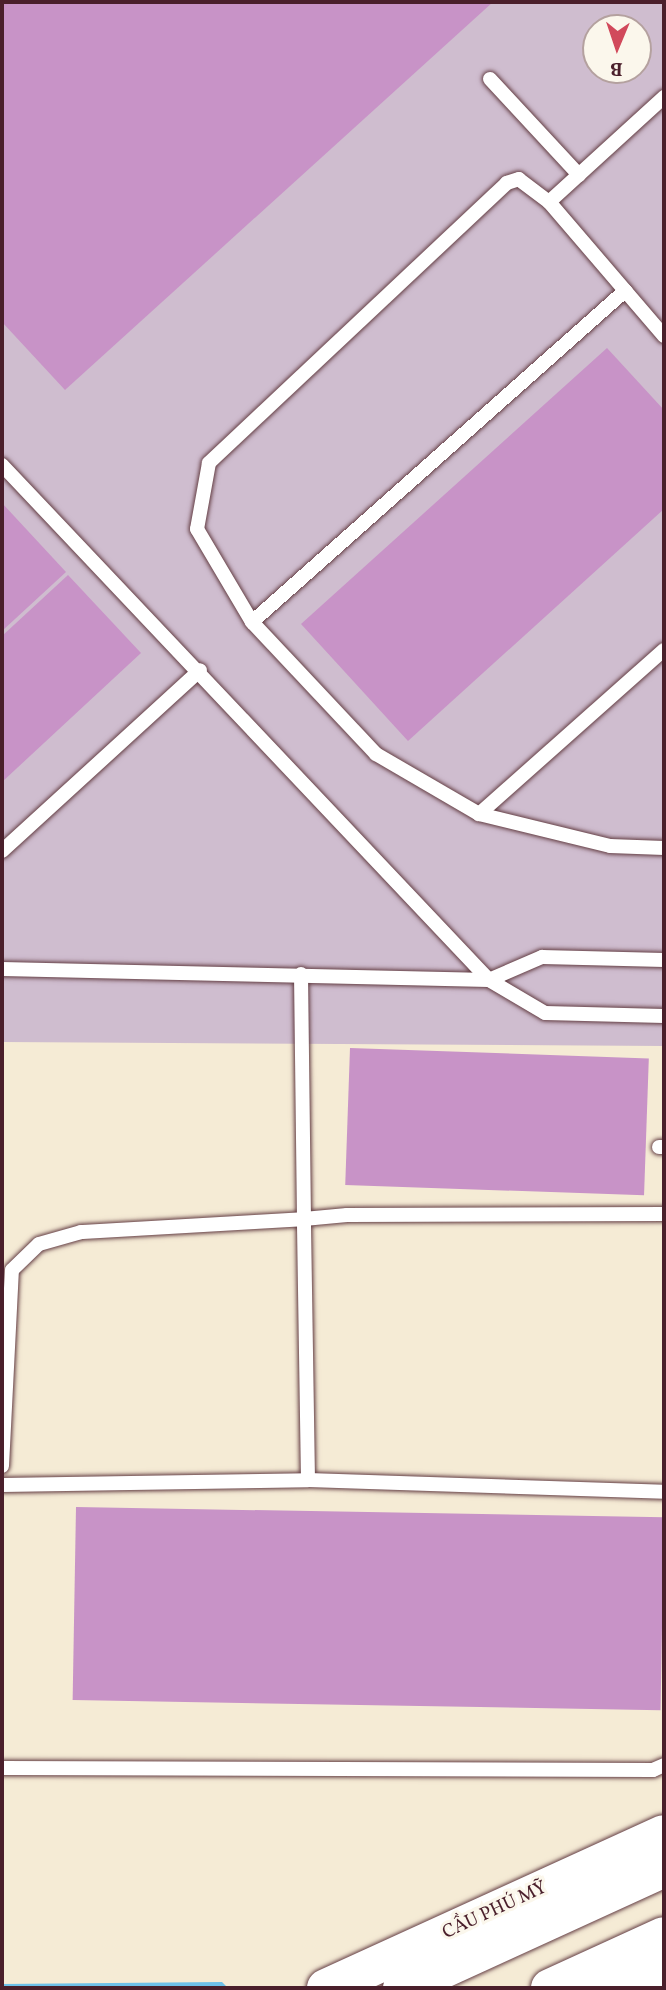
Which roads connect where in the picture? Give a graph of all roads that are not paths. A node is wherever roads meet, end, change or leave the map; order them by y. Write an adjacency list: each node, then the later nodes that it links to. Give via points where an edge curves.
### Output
1 (490, 79): 3 (lane)
2 (664, 97): 3 (lane)
3 (579, 175): 4 (lane)
4 (550, 202): 5 (lane); 8 (lane, via 519,179 507,183 209,463 197,529)
5 (625, 291): 6 (lane); 8 (lane)
6 (664, 337)
7 (2, 465): 10 (lane)
8 (252, 622): 11 (lane, via 376,754)
9 (664, 650): 11 (lane)
10 (200, 670): 13 (lane); 17 (lane)
11 (479, 814): 12 (lane, via 610,846)
12 (664, 848)
13 (2, 851)
14 (664, 960): 17 (lane, via 542,957)
15 (2, 969): 16 (lane)
16 (301, 974): 17 (lane); 20 (lane)
17 (489, 980): 18 (lane, via 545,1013)
18 (664, 1016)
19 (664, 1214): 20 (lane)
20 (304, 1219): 21 (lane, via 81,1232 39,1244 12,1270); 22 (lane)
21 (2, 1466)
22 (308, 1480): 23 (lane); 24 (lane)
23 (2, 1485)
24 (664, 1492)
25 (664, 1765): 26 (lane, via 653,1770)
26 (2, 1768)
27 (664, 1834): 31 (main road, CẦU PHÚ MỸ)
28 (664, 1868): 32 (main road, CẦU PHÚ MỸ)
29 (664, 1936): 33 (main road)
30 (664, 1968): 34 (main road)
31 (326, 1988)
32 (402, 1988)
33 (550, 1988)
34 (618, 1988)

